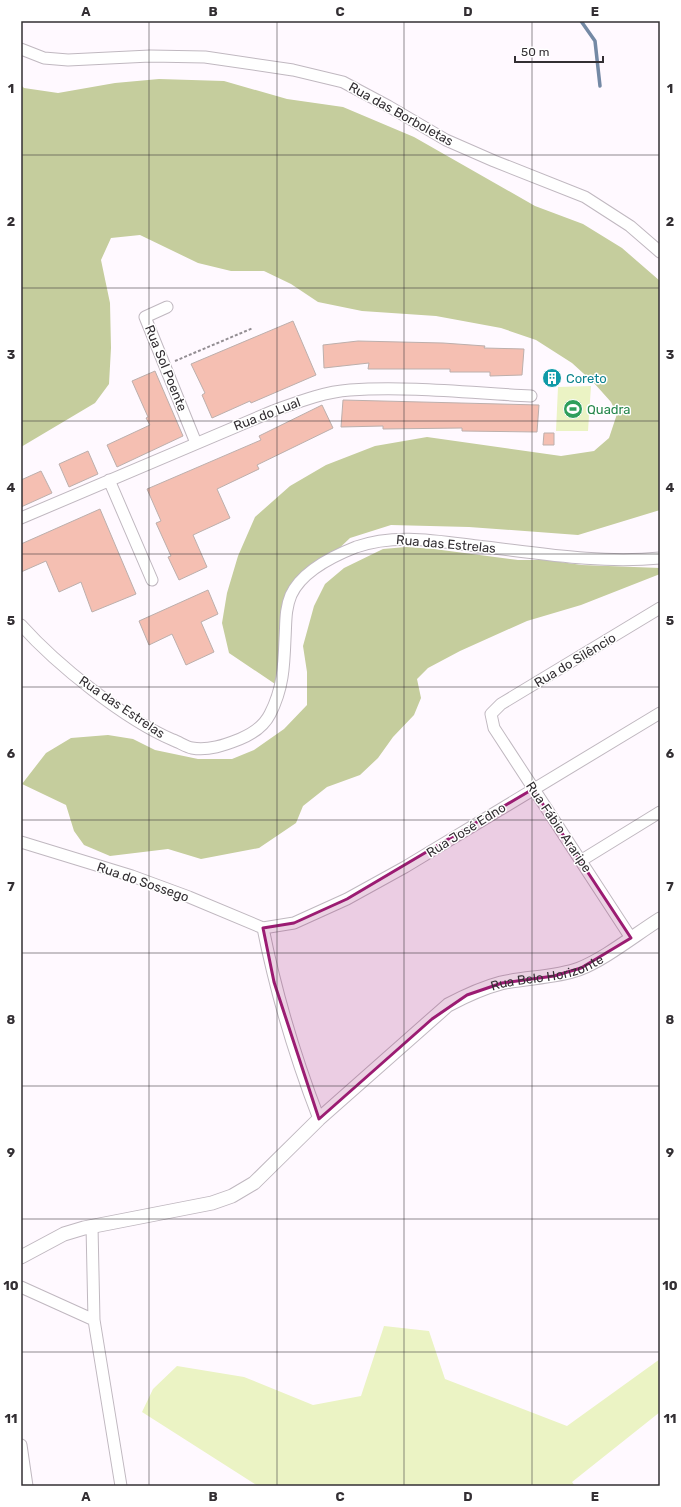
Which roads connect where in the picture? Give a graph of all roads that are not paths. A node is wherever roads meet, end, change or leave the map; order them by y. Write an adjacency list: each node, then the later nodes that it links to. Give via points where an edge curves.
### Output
1 (21, 49): 2 (street, Rua das Borboletas, via 44,58 68,60 150,56 205,57 293,70 343,82 383,102 446,140 585,197 630,226)
2 (660, 252)
3 (167, 307): 5 (street, Rua Sol Poente, via 144,317)
4 (531, 396): 5 (street, Rua do Lual, via 349,390 313,397)
5 (196, 443): 6 (street, Rua do Lual)
6 (109, 480): 7 (street, Rua do Lual); 9 (street)
7 (21, 518)
8 (660, 558): 11 (street, Rua das Estrelas, via 611,561 393,538 357,547 329,560 301,580 286,610 282,688 269,716 253,734 222,747 193,748 158,733 77,677)
9 (152, 580)
10 (660, 608): 13 (street, Rua do Silêncio, via 501,704)
11 (21, 625)
12 (660, 713): 14 (street, Rua José Edno)
13 (491, 714): 14 (street, Rua Fábio Araripe, via 494,728)
14 (533, 789): 17 (street, Rua Fábio Araripe); 19 (street, Rua José Edno, via 348,899 294,923)
15 (660, 812): 17 (street)
16 (21, 842): 19 (street, Rua do Sossego, via 132,876)
17 (582, 860): 20 (street, Rua Fábio Araripe)
18 (660, 919): 20 (street, Rua Belo Horizonte)
19 (263, 928): 21 (street, via 274,982)
20 (631, 938): 21 (street, Rua Belo Horizonte, via 581,968 554,976 502,983 467,995 448,1006)
21 (318, 1119): 22 (street, Rua Belo Horizonte, via 254,1183 232,1196 212,1203)
22 (92, 1226): 23 (street, Rua Belo Horizonte, via 64,1234); 25 (street)
23 (21, 1257)
24 (21, 1287): 25 (street)
25 (94, 1320): 28 (street)
26 (21, 1445): 27 (street)
27 (27, 1486)
28 (121, 1486)

